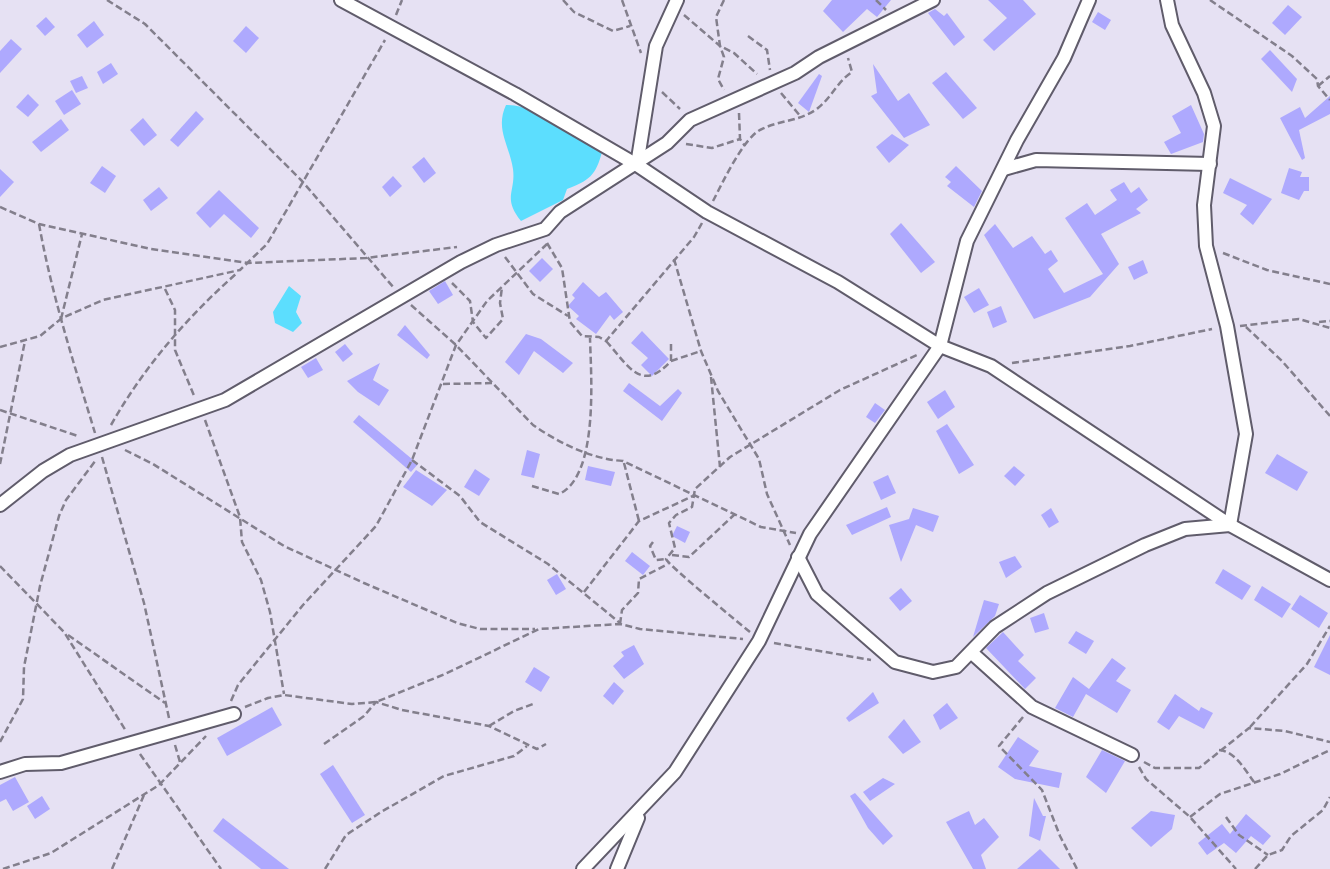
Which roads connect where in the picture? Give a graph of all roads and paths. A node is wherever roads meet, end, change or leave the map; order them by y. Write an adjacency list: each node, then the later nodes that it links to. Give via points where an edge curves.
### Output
1 (107, 0): 29 (path, via 145,24)
2 (341, 0): 12 (street)
3 (563, 0): 11 (path, via 574,12 613,31)
4 (622, 0): 11 (path)
5 (724, 0): 14 (path, via 716,17)
6 (933, 0): 17 (street)
7 (1089, 0): 28 (street, via 1064,58)
8 (1167, 0): 26 (street, via 1172,25 1214,126)
9 (1210, 0): 18 (path, via 1292,56 1317,79)
10 (675, 3): 14 (path); 16 (street, via 656,46)
11 (631, 26): 16 (path)
12 (391, 29): 27 (street); 29 (path)
13 (748, 36): 17 (path, via 767,50)
14 (720, 46): 17 (path); 20 (path, via 724,57 718,79)
15 (1330, 76): 18 (path)
16 (650, 77): 22 (path); 27 (street)
17 (772, 83): 20 (street); 21 (path)
18 (1318, 86): 19 (path)
19 (1330, 100)
20 (732, 101): 22 (street); 23 (path, via 741,116)
21 (801, 117)
22 (690, 120): 24 (street)
23 (740, 139): 24 (path, via 704,149); 25 (path)
24 (667, 143): 27 (street)
25 (745, 146)
26 (1210, 164): 28 (street, via 1036,160); 36 (street, via 1204,205)
27 (637, 165): 32 (street, via 561,212); 62 (street, via 707,212 838,282)
28 (1004, 169): 62 (street, via 967,241)
29 (302, 181): 38 (path); 40 (path, via 267,244)
30 (0, 207): 31 (path)
31 (39, 224): 33 (path); 49 (path)
32 (545, 229): 35 (street); 43 (path, via 547,243)
33 (82, 234): 40 (path); 49 (path)
34 (469, 245): 37 (path)
35 (496, 245): 42 (street); 43 (path)
36 (1206, 246): 44 (path, via 1267,270); 53 (street)
37 (441, 250): 38 (path); 42 (path)
38 (366, 258): 40 (path); 47 (path)
39 (674, 259): 64 (path)
40 (248, 263): 41 (path)
41 (240, 270): 46 (path); 56 (path)
42 (447, 270): 47 (street); 51 (path, via 470,301)
43 (518, 272): 45 (path); 48 (path, via 533,294)
44 (1330, 284)
45 (502, 287): 51 (path); 51 (path, via 503,319 486,338)
46 (166, 289): 49 (path, via 103,300); 56 (path, via 175,310)
47 (401, 295): 61 (path); 71 (street)
48 (568, 316)
49 (61, 319): 58 (path, via 45,333); 75 (path)
50 (1330, 321): 52 (path)
51 (473, 322): 61 (path)
52 (1317, 322): 54 (path, via 1299,319); 55 (path)
53 (1227, 326): 54 (path); 66 (path, via 1130,346); 87 (street, via 1246,434)
54 (1246, 326): 73 (path)
55 (1330, 328)
56 (175, 333): 71 (path, via 175,350); 75 (path, via 130,392)
57 (590, 338): 76 (path, via 594,380)
58 (25, 341): 63 (path); 72 (path)
59 (606, 341): 65 (path, via 643,377 660,373)
60 (671, 344): 65 (path)
61 (456, 345): 68 (path); 69 (path)
62 (940, 346): 66 (street); 74 (path, via 840,390); 89 (street)
63 (0, 347)
64 (701, 351): 65 (path); 67 (path)
65 (671, 361)
66 (991, 366): 87 (street)
67 (711, 374): 74 (path); 80 (path)
68 (492, 383): 69 (path); 76 (path, via 533,425)
69 (443, 384): 77 (path)
70 (0, 410): 72 (path)
71 (201, 410): 75 (street); 85 (path)
72 (10, 413): 75 (path); 79 (path)
73 (1330, 416)
74 (749, 445): 80 (path); 88 (path, via 759,458)
75 (99, 446): 83 (street, via 69,455); 85 (path, via 128,450); 99 (path, via 96,463 59,516); 110 (path, via 144,603)
76 (584, 452): 78 (path); 81 (path, via 579,473 568,490 552,495)
77 (412, 460): 96 (path, via 376,526); 98 (path, via 449,487 490,529)
78 (623, 461): 82 (path); 86 (path)
79 (0, 464)
80 (720, 467): 82 (path)
81 (532, 486)
82 (693, 496): 84 (path); 86 (path); 91 (path, via 692,507 669,523 675,548)
83 (0, 506)
84 (735, 514): 88 (path); 91 (path, via 689,557)
85 (240, 517): 96 (path, via 284,547); 104 (path, via 242,542 261,580)
86 (639, 521): 98 (path)
87 (1230, 525): 97 (street); 106 (street, via 1185,529 1047,593 995,627)
88 (783, 533): 89 (path); 92 (path)
89 (810, 534): 92 (street)
90 (653, 542): 93 (path, via 652,556)
91 (672, 555): 93 (path)
92 (798, 557): 105 (street); 107 (street, via 817,594)
93 (666, 559): 94 (path)
94 (668, 564): 100 (path, via 639,579 638,593 622,610); 105 (path)
95 (0, 566): 99 (path)
96 (338, 571): 102 (path, via 457,623 498,632); 104 (path)
97 (1330, 580)
98 (584, 592): 100 (path)
99 (39, 604): 103 (path); 119 (path, via 24,667 23,699)
100 (620, 624): 102 (path); 105 (path)
101 (1330, 625): 115 (path, via 1307,664)
102 (539, 629): 109 (path)
103 (64, 632): 110 (path); 118 (path)
104 (277, 638): 108 (path); 113 (path, via 238,685 231,700)
105 (759, 640): 107 (path); 133 (street, via 675,772)
106 (972, 653): 107 (street, via 947,670); 112 (street)
107 (895, 662)
108 (284, 695): 109 (path, via 352,704); 113 (path)
109 (376, 702): 114 (path); 121 (path)
110 (165, 703): 116 (path)
111 (533, 704): 114 (path)
112 (1032, 707): 126 (street); 144 (path, via 999,746 1042,790)
113 (234, 714): 116 (street)
114 (489, 726): 123 (path)
115 (1249, 728): 120 (path); 124 (path)
116 (172, 731): 118 (street); 127 (path)
117 (209, 733): 127 (path)
118 (132, 741): 128 (street, via 61,763 26,764); 130 (path)
119 (0, 742)
120 (1330, 742)
121 (324, 744)
122 (546, 744): 123 (path, via 537,750)
123 (527, 746): 141 (path, via 514,757 444,776 381,812 346,835)
124 (1219, 750): 126 (path, via 1199,768 1155,768); 129 (path, via 1239,761)
125 (1330, 750): 129 (path)
126 (1132, 755): 134 (path, via 1146,779)
127 (180, 763): 130 (path)
128 (0, 772)
129 (1254, 782): 134 (path, via 1220,794)
130 (159, 785): 131 (path); 140 (path)
131 (145, 793): 138 (path, via 51,853); 139 (path)
132 (1330, 797): 136 (path, via 1323,810 1291,836 1282,850)
133 (642, 809): 142 (street); 143 (street)
134 (1190, 817): 137 (path)
135 (1226, 817): 136 (path, via 1239,835)
136 (1268, 855): 145 (path)
137 (1234, 868)
138 (3, 869)
139 (112, 869)
140 (221, 869)
141 (325, 869)
142 (583, 869)
143 (617, 869)
144 (1077, 869)
145 (1255, 869)

